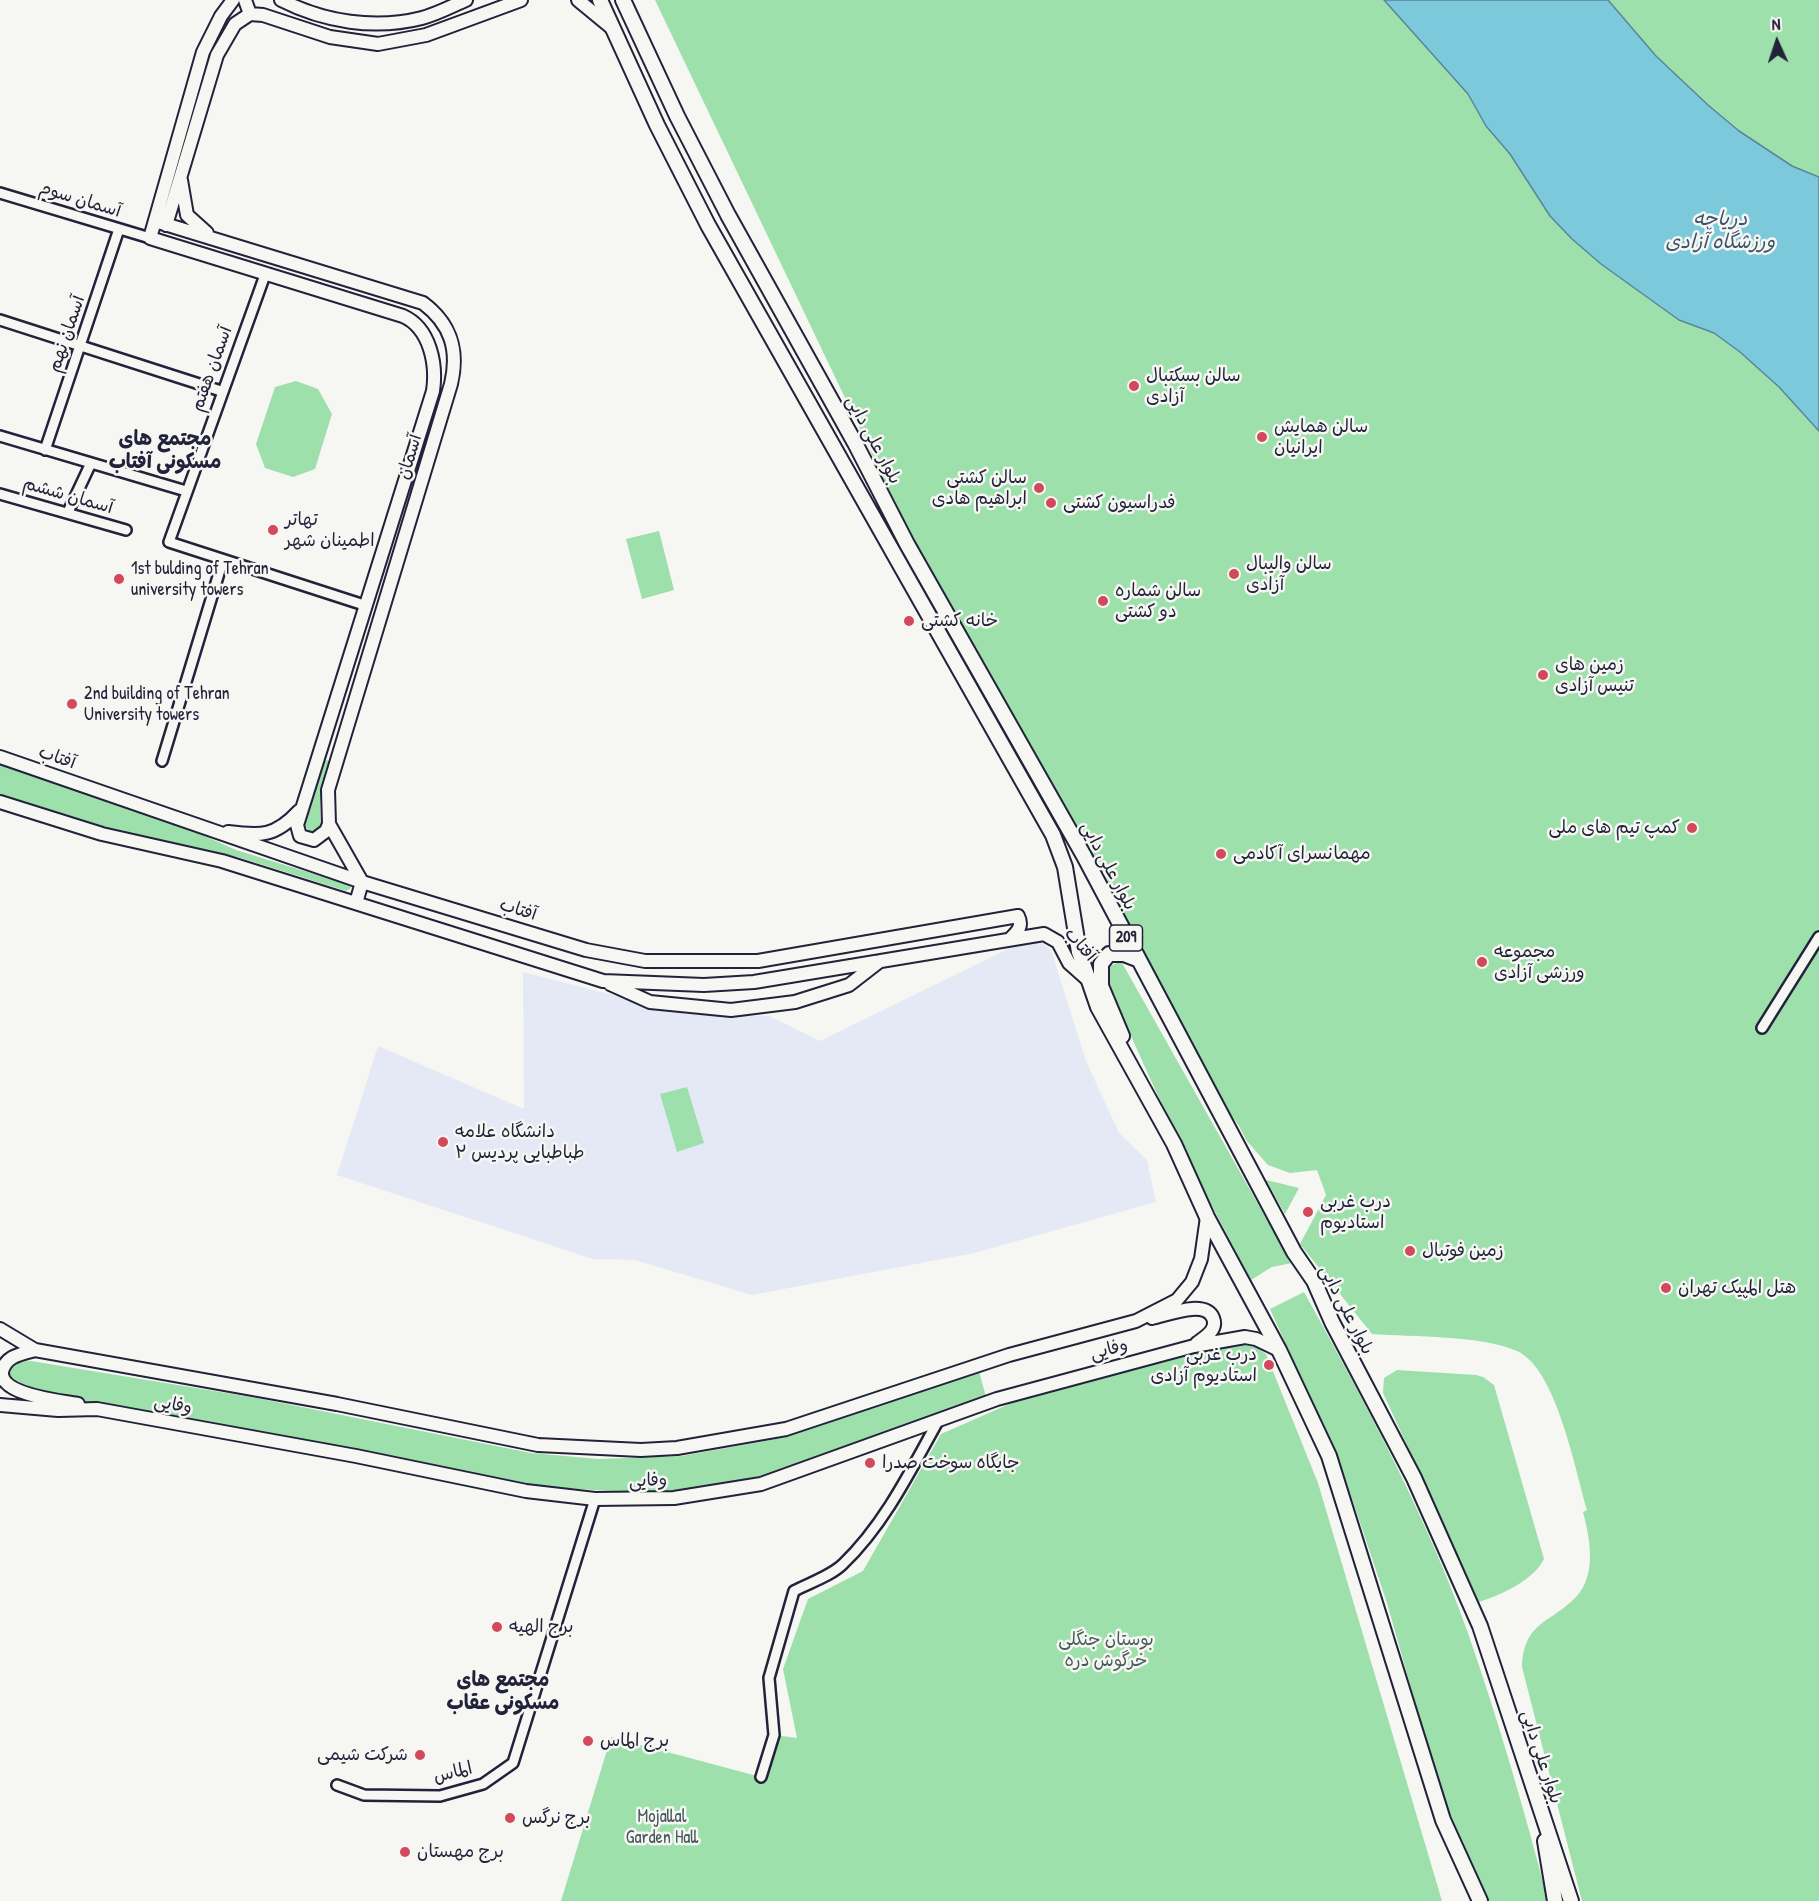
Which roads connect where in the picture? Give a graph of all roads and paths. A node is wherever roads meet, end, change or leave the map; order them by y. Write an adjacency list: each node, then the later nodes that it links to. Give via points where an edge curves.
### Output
1 (233, 0): 13 (street, via 220,16 203,52)
2 (245, 0): 9 (street)
3 (281, 0): 4 (street, via 337,20 381,24 423,18)
4 (466, 0)
5 (521, 0): 9 (street, via 426,35 378,44 330,37)
6 (578, 0): 10 (street)
7 (600, 0): 10 (main road, بلوار علی دایی)
8 (623, 0): 41 (main road, بلوار علی دایی / 209, via 728,215 1084,856)
9 (250, 14): 11 (street, via 235,24 217,55)
10 (614, 30): 42 (main road, بلوار علی دایی, via 708,225 1053,836 1065,867)
11 (180, 177): 13 (street); 16 (street, via 187,216)
12 (0, 193): 14 (street, آسمان سوم)
13 (160, 223): 15 (street); 16 (street, آسمان)
14 (120, 229): 15 (street, آسمان سوم); 19 (street, آسمان نهم)
15 (150, 238): 17 (street, آسمان)
16 (218, 241): 34 (street, آسمان, via 423,303 441,319 454,344 451,384 332,772 326,802)
17 (265, 275): 20 (street, آسمان هفتم); 29 (street, آسمان, via 412,320 423,333 433,357 433,391)
18 (0, 320): 19 (street)
19 (80, 346): 20 (street); 22 (street, آسمان نهم)
20 (221, 391): 24 (street, آسمان هفتم)
21 (0, 436): 22 (street)
22 (45, 450): 23 (street)
23 (91, 463): 24 (street); 26 (street)
24 (186, 491): 28 (street, آسمان هفتم, via 169,543)
25 (0, 494): 26 (street, آسمان ششم)
26 (68, 512): 27 (street, آسمان ششم)
27 (126, 530)
28 (223, 560): 29 (street); 31 (street)
29 (364, 605): 33 (street, آسمان)
30 (0, 757): 35 (street, آفتاب)
31 (162, 761)
32 (2, 801): 37 (street, آفتاب, via 102,834 222,861)
33 (299, 810): 34 (street, via 297,825 304,838 320,837); 35 (street, via 287,824 270,833 252,835)
34 (329, 824): 36 (street, آسمان)
35 (207, 829): 36 (street, آفتاب)
36 (362, 882): 37 (street); 38 (street, آفتاب, via 586,950 645,961 758,961 1018,916 1019,930)
37 (356, 903): 43 (street, آفتاب)
38 (1011, 938): 40 (street, آفتاب); 42 (street, آفتاب, via 1044,934 1058,942 1069,963)
39 (1819, 938): 44 (street)
40 (883, 959): 43 (street, آفتاب, via 754,982 704,985); 43 (street, via 849,985 795,1002 731,1010 650,1002)
41 (1137, 959): 45 (main road, via 1109,954 1099,973); 58 (main road, بلوار علی دایی / 209, via 1294,1252 1314,1281 1414,1478 1480,1626)
42 (1087, 979): 45 (main road, بلوار علی دایی)
43 (601, 980)
44 (1762, 1028)
45 (1137, 1078): 46 (main road, بلوار علی دایی, via 1174,1144)
46 (1207, 1217): 47 (street, وفایی, via 1201,1259 1192,1282 1177,1300); 51 (main road, بلوار علی دایی)
47 (1136, 1321): 49 (street, via 1205,1309 1212,1314 1213,1330); 50 (street, وفایی, via 1009,1355 786,1429 698,1445 641,1450 538,1445 337,1404)
48 (0, 1329): 50 (street, وفایی)
49 (1194, 1346): 51 (street, وفایی, via 1245,1337); 54 (street, وفایی, via 1032,1388)
50 (34, 1350): 53 (street, via 10,1358 3,1366 2,1376 7,1385 17,1391)
51 (1279, 1350): 59 (main road, بلوار علی دایی, via 1329,1456 1443,1820)
52 (0, 1405): 53 (street, وفایی, via 58,1410)
53 (97, 1408): 55 (street, وفایی, via 526,1491)
54 (938, 1421): 55 (street, وفایی, via 761,1484 674,1498); 56 (street, via 871,1532 842,1566 794,1591 769,1678 774,1735)
55 (595, 1499): 57 (street, الماس, via 513,1764 483,1784 440,1796 364,1796)
56 (761, 1777)
57 (337, 1785)
58 (1541, 1817): 60 (main road); 61 (main road, بلوار علی دایی / 209)
59 (1480, 1901)
60 (1555, 1901)
61 (1570, 1901)

